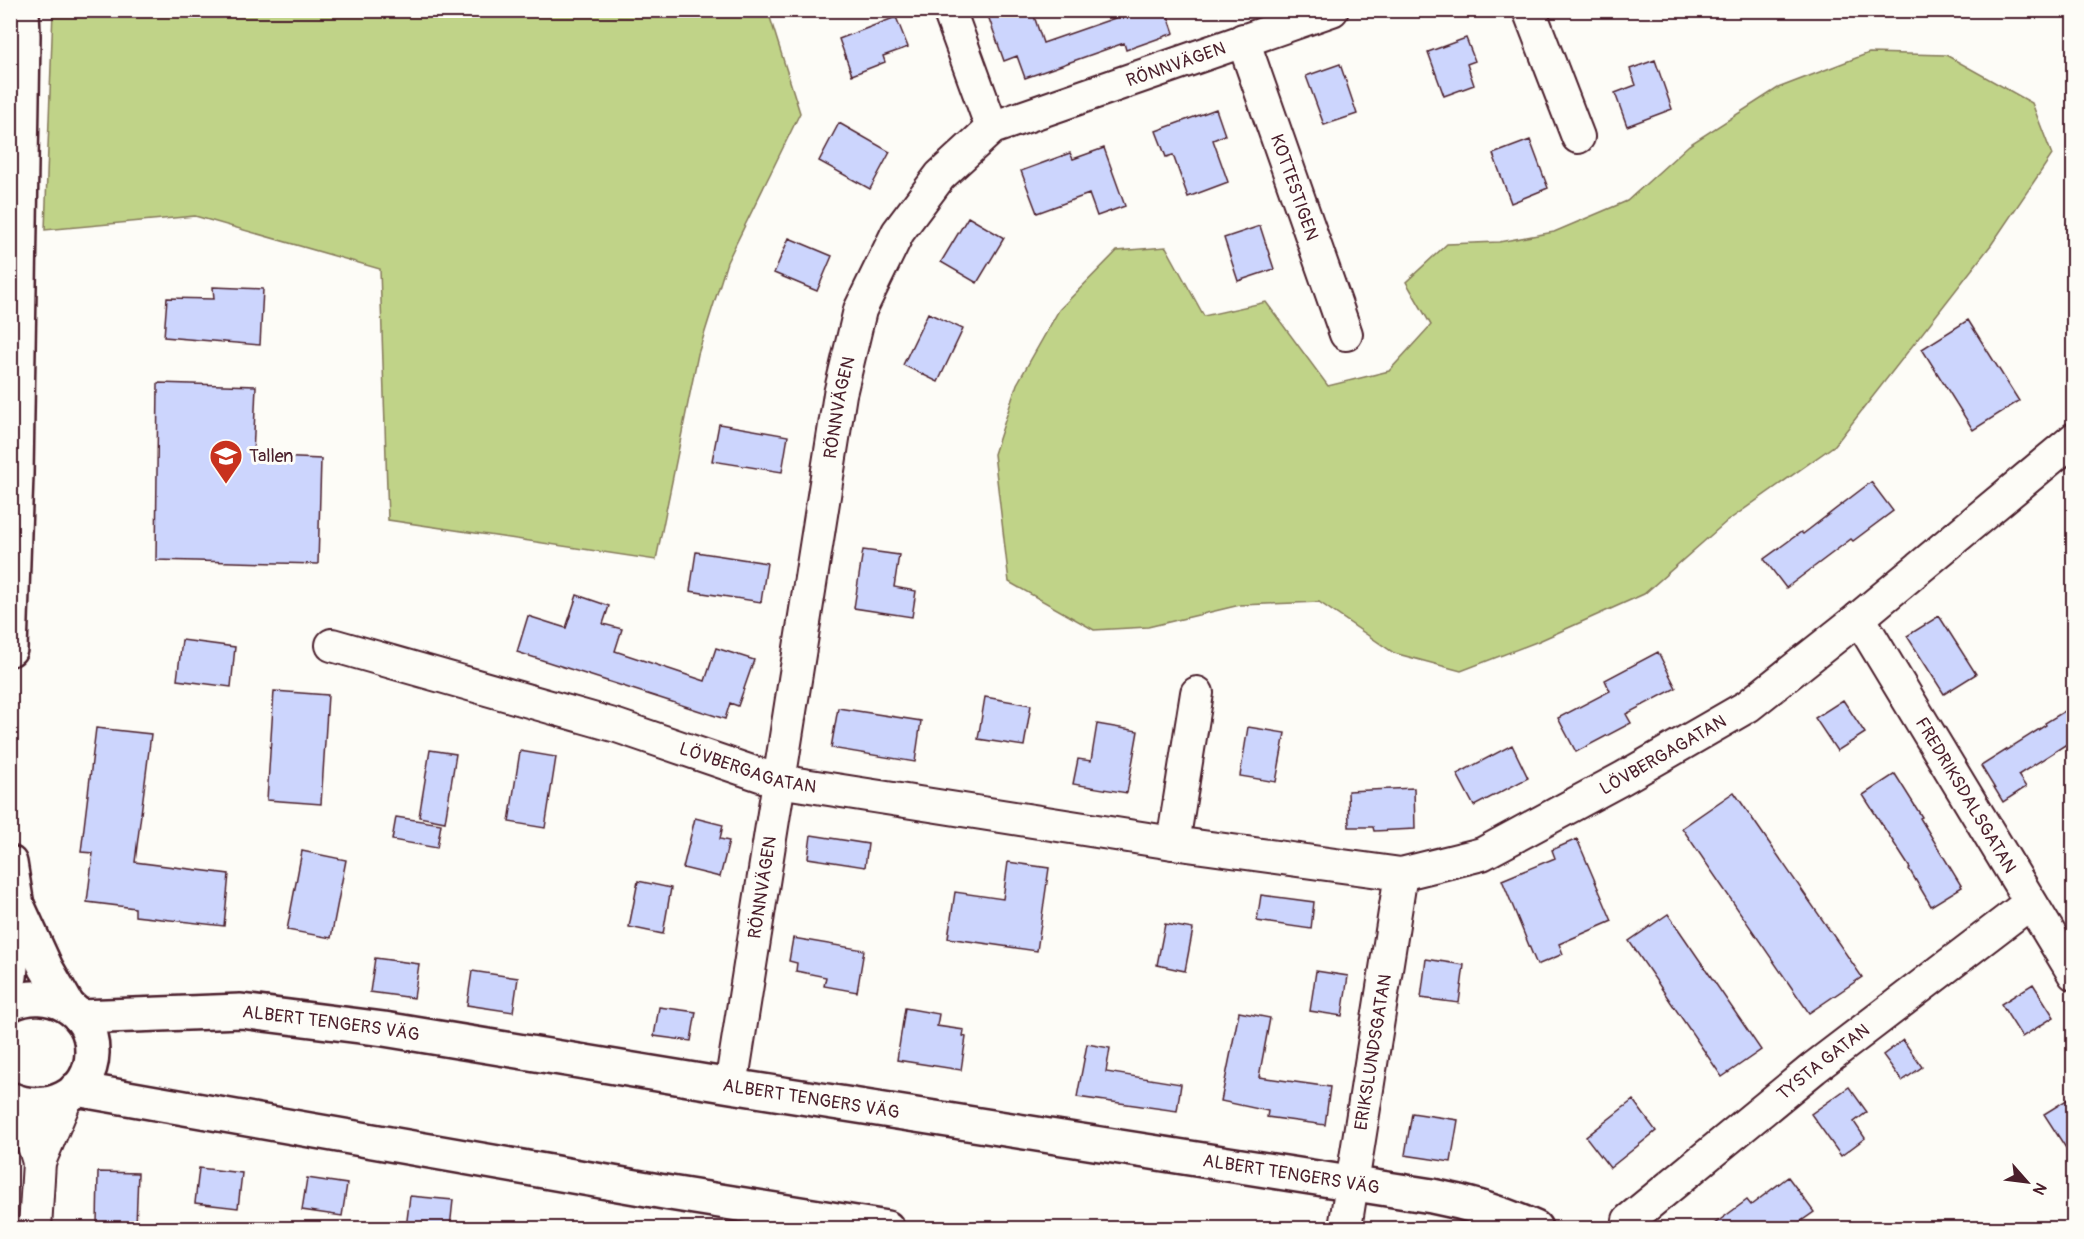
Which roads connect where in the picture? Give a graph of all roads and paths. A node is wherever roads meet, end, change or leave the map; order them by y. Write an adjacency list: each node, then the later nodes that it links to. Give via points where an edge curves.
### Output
1 (22, 10): 12 (main road)
2 (949, 10): 6 (street)
3 (1529, 10): 7 (street)
4 (1324, 12): 5 (street, RÖNNVÄGEN)
5 (1243, 40): 6 (street, RÖNNVÄGEN); 8 (street, KOTTESTIGEN)
6 (992, 128): 14 (street, RÖNNVÄGEN, via 940,176 898,232 860,310 840,394)
7 (1578, 137)
8 (1346, 334)
9 (2073, 439): 10 (street, LÖVBERGAGATAN)
10 (1859, 618): 17 (street, LÖVBERGAGATAN, via 1748,706 1623,778 1482,854); 18 (street, FREDRIKSDALSGATAN)
11 (332, 645): 14 (street, LÖVBERGAGATAN, via 617,726)
12 (10, 649)
13 (1197, 693): 15 (street)
14 (778, 781): 15 (street, LÖVBERGAGATAN); 24 (street, RÖNNVÄGEN)
15 (1173, 843): 17 (street, LÖVBERGAGATAN)
16 (10, 863): 19 (main road)
17 (1401, 874): 28 (street, ERIKSLUNDSGATAN)
18 (2030, 903): 20 (street, FREDRIKSDALSGATAN); 33 (street, TYSTA GATAN, via 1814,1068 1629,1220)
19 (17, 906): 21 (main road); 23 (main road, via 46,968)
20 (2073, 974)
21 (10, 977)
22 (10, 1004): 23 (main road, via 38,996 54,999)
23 (74, 1012): 24 (main road, ALBERT TENGERS VÄG, via 241,1011 384,1029); 25 (main road, via 89,1035 92,1054 87,1073)
24 (731, 1086): 28 (main road, ALBERT TENGERS VÄG)
25 (71, 1094): 26 (main road, via 45,1106); 27 (street); 30 (main road)
26 (16, 1102): 27 (street)
27 (39, 1162): 29 (street)
28 (1352, 1182): 31 (street, ERIKSLUNDSGATAN); 32 (main road, ALBERT TENGERS VÄG, via 1470,1203)
29 (35, 1228)
30 (887, 1228)
31 (1345, 1228)
32 (1535, 1228)
33 (1636, 1228)

